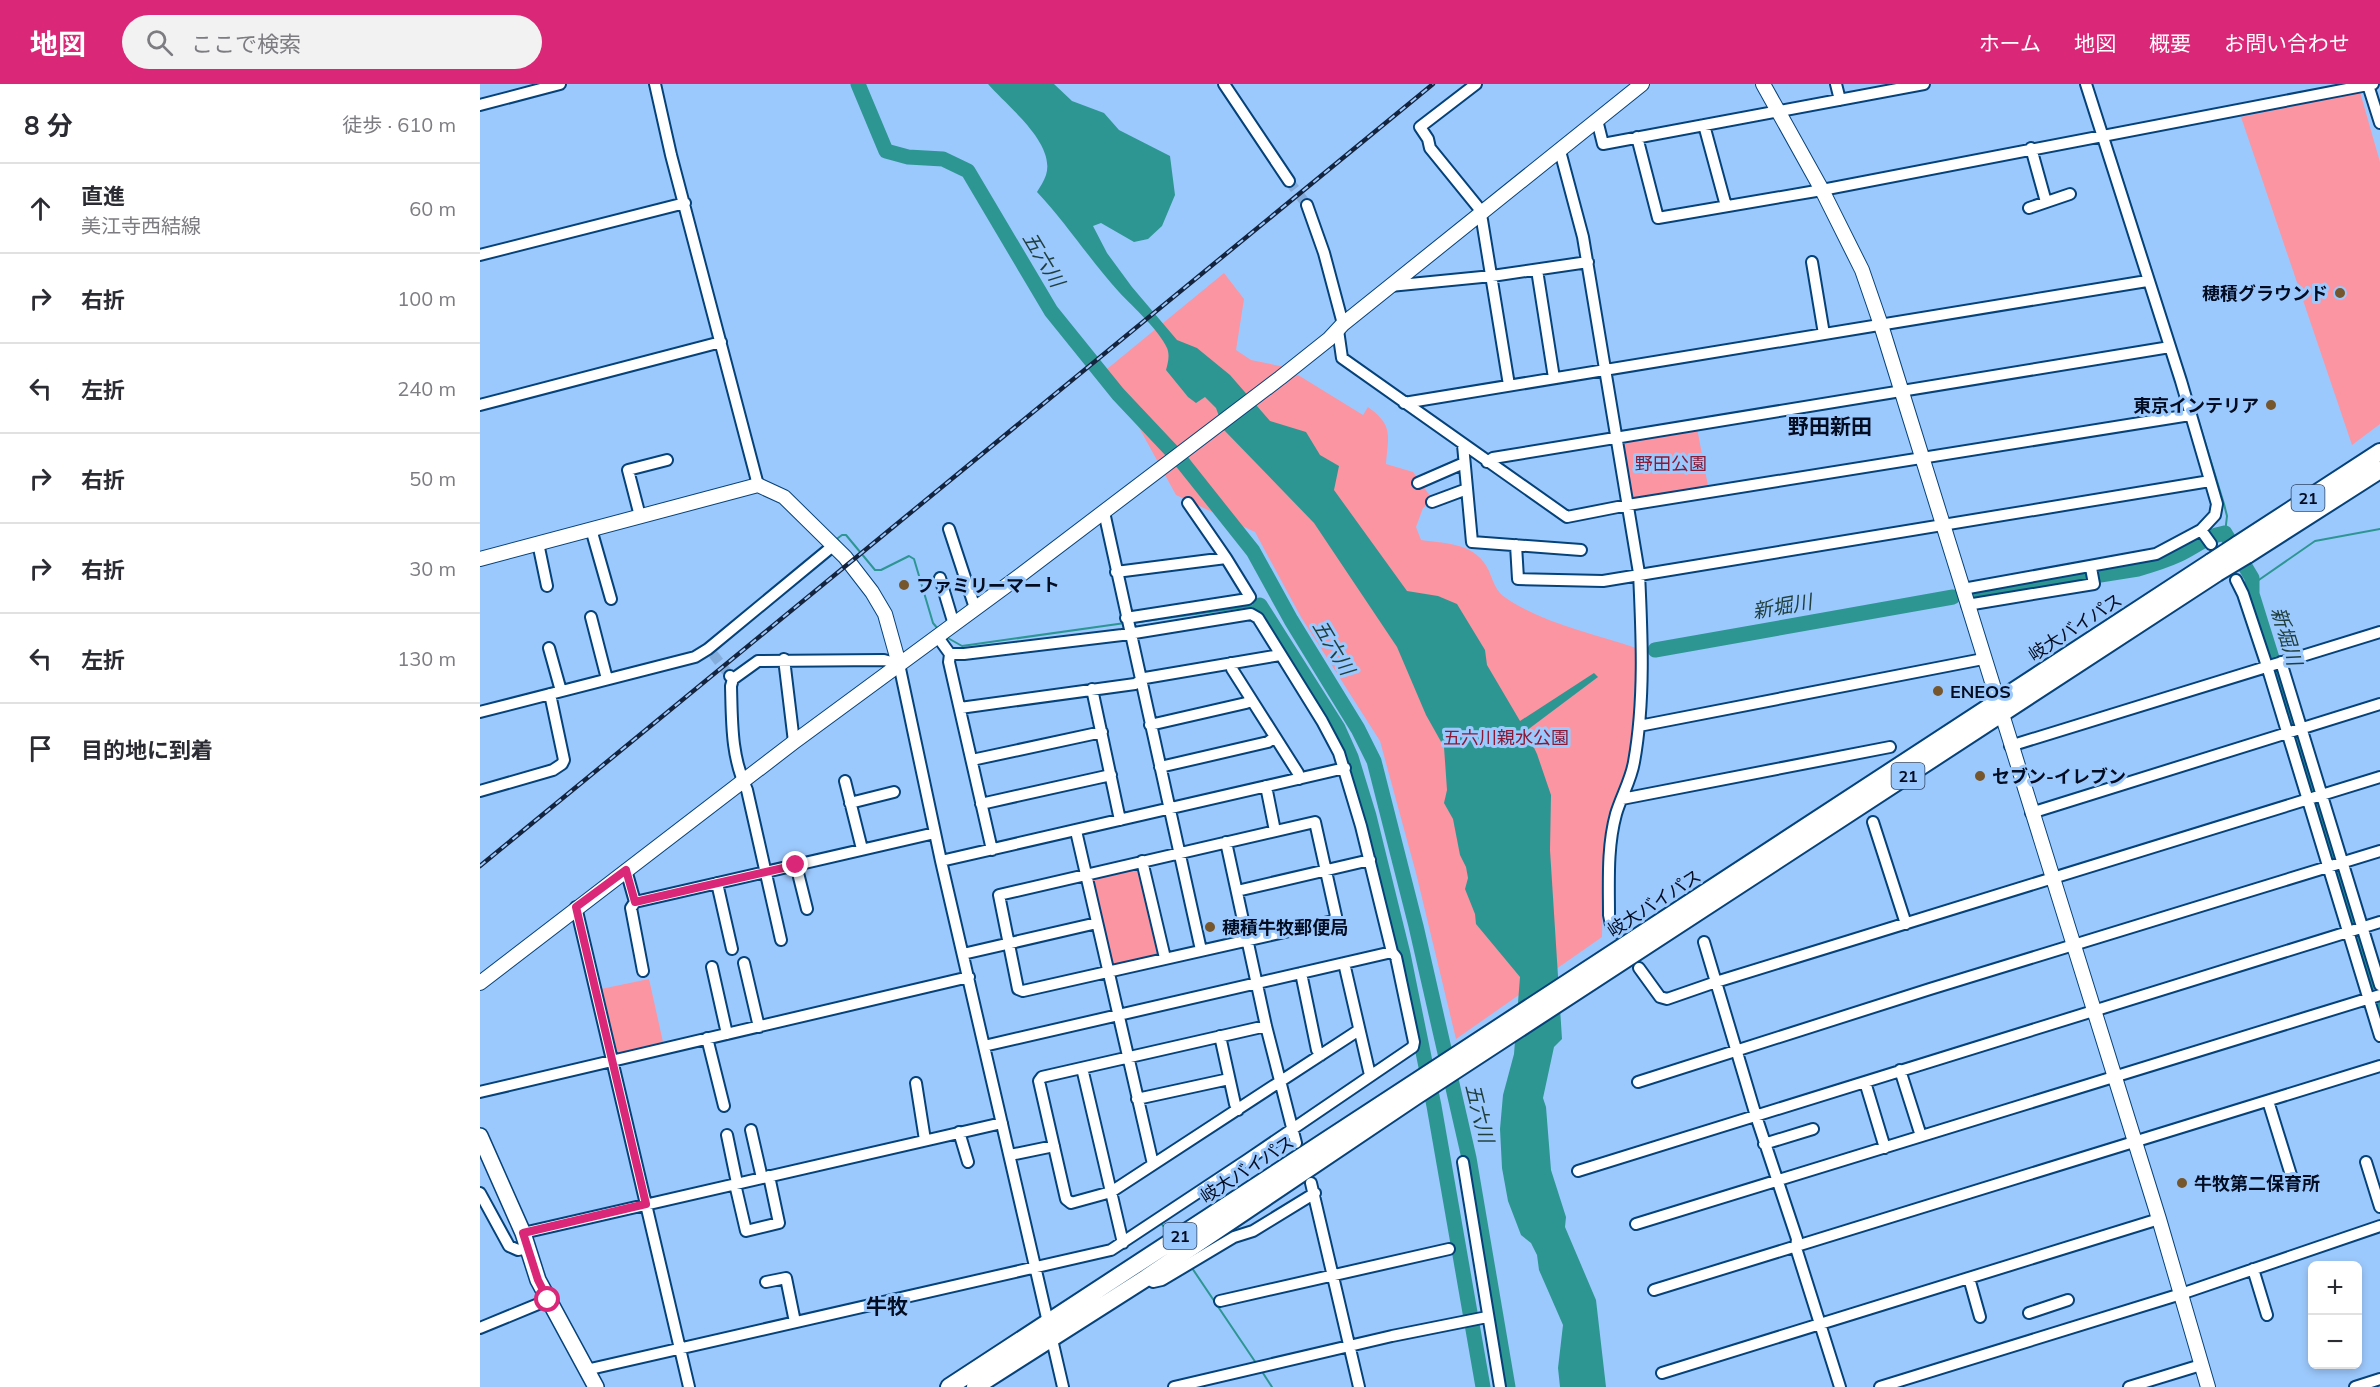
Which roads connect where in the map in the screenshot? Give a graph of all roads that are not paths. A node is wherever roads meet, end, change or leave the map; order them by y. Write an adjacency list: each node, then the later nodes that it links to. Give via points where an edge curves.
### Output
1 (560, 84): 13 (street)
2 (655, 84): 26 (street)
3 (1224, 84): 22 (street)
4 (1476, 84): 30 (street, via 1420,127 1430,148)
5 (1642, 84): 15 (street)
6 (1763, 84): 14 (street)
7 (1836, 84): 12 (street)
8 (1924, 84): 12 (street)
9 (2086, 84): 18 (street)
10 (2370, 84): 11 (street); 16 (street)
11 (2342, 87): 18 (street)
12 (1840, 100): 14 (street)
13 (480, 105)
14 (1779, 111): 17 (street); 23 (street)
15 (1597, 120): 19 (street, via 1603,144); 21 (street)
16 (2380, 123)
17 (1704, 125): 19 (street); 28 (street)
18 (2101, 135): 20 (street); 36 (street)
19 (1637, 137): 28 (street, via 1658,218)
20 (2031, 148): 23 (street); 25 (street)
21 (1560, 151): 30 (street); 32 (street)
22 (1289, 180)
23 (1822, 190): 28 (street); 38 (street, via 1862,270)
24 (2070, 194): 25 (street)
25 (2046, 202): 29 (street)
26 (685, 203): 31 (street); 41 (street)
27 (1306, 205): 39 (street, via 1324,253)
28 (1726, 206)
29 (2029, 208)
30 (1481, 214): 35 (street); 37 (street)
31 (480, 255)
32 (1588, 262): 34 (street); 43 (street)
33 (1812, 262): 40 (street)
34 (1537, 270): 35 (street); 44 (street)
35 (1492, 276): 37 (street); 45 (street)
36 (2147, 280): 38 (street); 42 (street)
37 (1390, 286): 39 (street)
38 (1881, 324): 40 (street); 46 (street)
39 (1340, 327): 47 (street, via 1342,358); 65 (street, via 1280,378)
40 (1824, 334): 43 (street)
41 (722, 342): 48 (street); 60 (street)
42 (2170, 347): 46 (street); 49 (street)
43 (1606, 369): 44 (street); 50 (street)
44 (1554, 378): 45 (street)
45 (1509, 385): 47 (street)
46 (1900, 391): 50 (street); 53 (street)
47 (1404, 404): 51 (street)
48 (480, 405)
49 (2190, 415): 53 (street); 58 (street)
50 (1617, 438): 55 (street); 64 (street)
51 (1463, 445): 55 (street); 56 (street)
52 (2380, 452): 76 (highway, 岐大バイパス / 21)
53 (1921, 458): 64 (street); 67 (street)
54 (667, 460): 66 (street, via 628,470)
55 (1487, 462): 64 (street, via 1567,517)
56 (1464, 463): 59 (street); 61 (street)
57 (2380, 470): 76 (highway, 岐大バイパス / 21)
58 (2210, 481): 67 (street); 70 (street, via 2217,504 2215,515)
59 (1418, 483)
60 (758, 485): 66 (street); 73 (street, via 784,497)
61 (1467, 489): 62 (street); 74 (street, via 1472,542)
62 (1432, 502)
63 (1188, 503): 77 (street)
64 (1628, 505): 81 (street)
65 (1104, 512): 80 (street); 88 (street)
66 (640, 516): 68 (street)
67 (1941, 524): 81 (street); 85 (street)
68 (591, 529): 71 (street); 86 (street)
69 (949, 529): 88 (street)
70 (2202, 532): 72 (street); 79 (street, via 2157,554)
71 (538, 543): 78 (street); 84 (street)
72 (2211, 544)
73 (834, 545): 101 (street, via 885,614); 103 (street, via 711,652)
74 (1516, 545): 75 (street); 81 (street, via 1518,579 1603,581)
75 (1581, 550)
76 (2242, 550): 110 (highway, 岐大バイパス / 21, bridge)
77 (1226, 558): 80 (street); 90 (street, via 1248,599)
78 (480, 559)
79 (2091, 568): 85 (street); 87 (street, via 2094,584)
80 (1116, 572): 90 (street)
81 (1639, 573): 113 (street)
82 (940, 578): 91 (street)
83 (2236, 580): 102 (street)
84 (547, 586)
85 (1963, 589): 87 (street)
86 (610, 599)
87 (1967, 605): 99 (street)
88 (975, 608): 91 (street)
89 (591, 617): 103 (street)
90 (1126, 618): 93 (street)
91 (956, 622): 94 (street)
92 (2380, 632): 102 (street)
93 (1129, 634): 96 (street); 97 (street, via 1251,614); 104 (street)
94 (937, 636): 96 (street); 101 (street)
95 (549, 648): 106 (street)
96 (950, 654): 109 (street)
97 (1280, 654): 100 (street); 122 (street, via 1322,721)
98 (783, 659): 101 (street, via 884,660); 117 (street); 127 (street, via 758,661 731,678 733,738)
99 (1983, 659): 110 (street); 113 (street)
100 (1231, 663): 104 (street); 107 (street)
101 (899, 664): 117 (street); 141 (street)
102 (2274, 664): 114 (street); 118 (street)
103 (607, 679): 106 (street)
104 (1140, 680): 105 (street, via 1135,684); 112 (street)
105 (1092, 689): 109 (street); 115 (street)
106 (556, 693): 111 (street); 129 (street, via 562,764)
107 (1251, 700): 112 (street); 116 (street)
108 (2380, 704): 114 (street)
109 (960, 708): 120 (street)
110 (2000, 708): 118 (street); 214 (highway, 岐大バイパス / 21)
111 (480, 712)
112 (1150, 725): 121 (street)
113 (1638, 726): 132 (street, via 1634,764)
114 (2295, 731): 131 (street); 136 (street)
115 (1102, 732): 120 (street); 123 (street)
116 (1275, 737): 121 (street, via 1268,742); 125 (street)
117 (794, 742): 127 (street)
118 (2010, 746): 136 (street)
119 (1890, 747): 132 (street)
120 (972, 760): 134 (street)
121 (1160, 767): 135 (street)
122 (1345, 768): 125 (street); 147 (street)
123 (1111, 775): 134 (street); 137 (street)
124 (2380, 777): 131 (street)
125 (1299, 779): 128 (street)
126 (845, 781): 133 (street)
127 (743, 782): 152 (street); 154 (street)
128 (1266, 786): 135 (street); 140 (street)
129 (480, 790)
130 (894, 792): 133 (street)
131 (2315, 797): 151 (street); 156 (street)
132 (1622, 799): 166 (street, via 1609,848 1609,915)
133 (850, 803): 143 (street)
134 (981, 804): 144 (street)
135 (1169, 808): 137 (street); 146 (street)
136 (2031, 813): 156 (street)
137 (1120, 820): 139 (street)
138 (1873, 822): 164 (street)
139 (1076, 831): 144 (street); 155 (street)
140 (1275, 831): 142 (street); 153 (street, via 1315,822)
141 (935, 832): 143 (street); 148 (street)
142 (1226, 842): 146 (street); 158 (street)
143 (862, 849): 150 (street)
144 (992, 850): 148 (street)
145 (2380, 851): 151 (street)
146 (1179, 853): 149 (street); 173 (street)
147 (1370, 860): 153 (street); 174 (street)
148 (941, 861): 175 (street)
149 (1142, 861): 155 (street); 176 (street)
150 (796, 865): 154 (street); 161 (street)
151 (2336, 865): 165 (street); 171 (street)
152 (626, 870): 159 (street); 160 (street)
153 (1325, 871): 158 (street); 167 (street, via 1336,916 1333,921)
154 (766, 872): 157 (street); 168 (street)
155 (1086, 875): 163 (street); 170 (street, via 999,895)
156 (2053, 878): 164 (street); 171 (street)
157 (717, 883): 159 (street); 172 (street)
158 (1237, 891): 167 (street)
159 (635, 902): 181 (street, via 631,908)
160 (576, 907): 186 (street); 203 (street)
161 (807, 909)
162 (2380, 922): 165 (street)
163 (1096, 923): 170 (street); 182 (street)
164 (1906, 924): 185 (street)
165 (2356, 930): 188 (street); 189 (street); 190 (street)
166 (1617, 932)
167 (1248, 939): 173 (street); 187 (street)
168 (782, 940)
169 (1704, 942): 185 (street)
170 (1008, 944): 175 (street); 182 (street, via 1018,989 1023,991)
171 (2074, 945): 190 (street); 200 (street)
172 (732, 949)
173 (1201, 950): 176 (street)
174 (1392, 952): 178 (street); 207 (street, via 1414,1042 1413,1047)
175 (963, 954): 184 (street)
176 (1165, 958): 182 (street)
177 (744, 963): 193 (street)
178 (1344, 963): 183 (street); 194 (street)
179 (712, 967): 195 (street)
180 (1640, 968): 185 (street, via 1660,997 1667,999)
181 (643, 971)
182 (1107, 971): 191 (street)
183 (1301, 973): 187 (street); 201 (street)
184 (969, 977): 193 (street); 199 (street)
185 (1716, 982): 200 (street)
186 (480, 983)
187 (1257, 983): 191 (street); 192 (street)
188 (2380, 984)
189 (2374, 997): 197 (street); 208 (street)
190 (2094, 1011): 206 (street); 208 (street)
191 (1118, 1016): 199 (street); 202 (street)
192 (1266, 1026): 196 (street); 210 (street)
193 (759, 1027): 195 (street)
194 (1359, 1030): 201 (street); 207 (street)
195 (727, 1034): 198 (street)
196 (1220, 1036): 202 (street); 209 (street)
197 (2380, 1036)
198 (707, 1038): 203 (street); 218 (street)
199 (984, 1046): 221 (street)
200 (1736, 1050): 211 (street); 220 (street)
201 (1321, 1055): 210 (street)
202 (1127, 1058): 205 (street); 216 (street)
203 (611, 1060): 215 (street); 247 (street)
204 (2380, 1066): 217 (street)
205 (1082, 1068): 233 (street, via 1039,1081); 245 (street)
206 (1900, 1070): 212 (street); 228 (street)
207 (1370, 1075): 222 (street)
208 (2114, 1077): 228 (street); 231 (street)
209 (1229, 1079): 216 (street); 219 (street)
210 (1280, 1082): 219 (street); 222 (street)
211 (1638, 1082)
212 (1865, 1082): 220 (street); 234 (street)
213 (916, 1083): 229 (street)
214 (1413, 1091): 259 (highway, 岐大バイパス / 21); 274 (highway, 岐大バイパス / 21)
215 (480, 1092)
216 (1137, 1099): 239 (street)
217 (2268, 1101): 231 (street); 241 (street)
218 (724, 1106)
219 (1238, 1110): 239 (street)
220 (1756, 1116): 232 (street); 240 (street)
221 (1002, 1122): 225 (street); 235 (street)
222 (1291, 1129): 230 (street); 253 (street)
223 (1813, 1129): 232 (street)
224 (751, 1130): 242 (street)
225 (959, 1132): 229 (street); 236 (street)
226 (727, 1135): 244 (street)
227 (480, 1136): 252 (main road)
228 (1921, 1136): 234 (street)
229 (925, 1140): 242 (street)
230 (1296, 1143)
231 (2134, 1143): 249 (street); 254 (street)
232 (1764, 1144): 243 (street)
233 (1054, 1146): 235 (street); 245 (street, via 1066,1198 1071,1203)
234 (1886, 1148): 243 (street)
235 (1010, 1155): 256 (street)
236 (968, 1162)
237 (1463, 1162): 269 (street)
238 (2366, 1162): 248 (street)
239 (1153, 1164): 245 (street)
240 (1578, 1171)
241 (2291, 1175)
242 (766, 1177): 244 (street); 244 (street, via 779,1223 746,1231)
243 (1777, 1182): 250 (street); 254 (street, via 1797,1239)
244 (736, 1184): 247 (street)
245 (1111, 1192): 253 (street)
246 (480, 1193): 252 (street, via 509,1246 518,1250)
247 (646, 1204): 252 (street); 276 (street)
248 (2380, 1207)
249 (2159, 1219): 260 (street); 263 (street)
250 (1636, 1224)
251 (2380, 1226): 257 (street)
252 (525, 1240): 264 (main road)
253 (1123, 1243): 256 (street, via 1111,1250)
254 (1796, 1248): 262 (street); 272 (street)
255 (1449, 1249): 258 (street)
256 (1035, 1267): 271 (street); 274 (street)
257 (2253, 1269): 263 (street); 268 (street)
258 (1334, 1276): 259 (street, via 1313,1188 1252,1231 1234,1237 1162,1280 1153,1282); 266 (street); 275 (street)
259 (1146, 1278): 274 (highway, 岐大バイパス / 21)
260 (1969, 1278): 270 (street); 272 (street)
261 (766, 1282): 271 (street, via 786,1278)
262 (1654, 1290)
263 (2181, 1294): 277 (street); 290 (street)
264 (548, 1300): 273 (street); 278 (main road)
265 (2068, 1300): 267 (street)
266 (1220, 1301)
267 (2029, 1313)
268 (2267, 1315)
269 (1487, 1317): 275 (street); 288 (street)
270 (1980, 1317)
271 (795, 1323): 276 (street)
272 (1820, 1324): 279 (street); 289 (street)
273 (480, 1328)
274 (1049, 1329): 283 (highway, 岐大バイパス / 21); 284 (highway, 岐大バイパス / 21); 285 (street)
275 (1350, 1346): 286 (street); 287 (street)
276 (680, 1349): 278 (street); 282 (street)
277 (2201, 1365): 291 (street); 292 (street)
278 (586, 1370): 281 (main road)
279 (1662, 1373)
280 (2380, 1379): 293 (street)
281 (596, 1387)
282 (689, 1387)
283 (949, 1387)
284 (975, 1387)
285 (1063, 1387)
286 (1174, 1387)
287 (1359, 1387)
288 (1500, 1387)
289 (1840, 1387)
290 (1880, 1387)
291 (2129, 1387)
292 (2208, 1387)
293 (2355, 1387)

